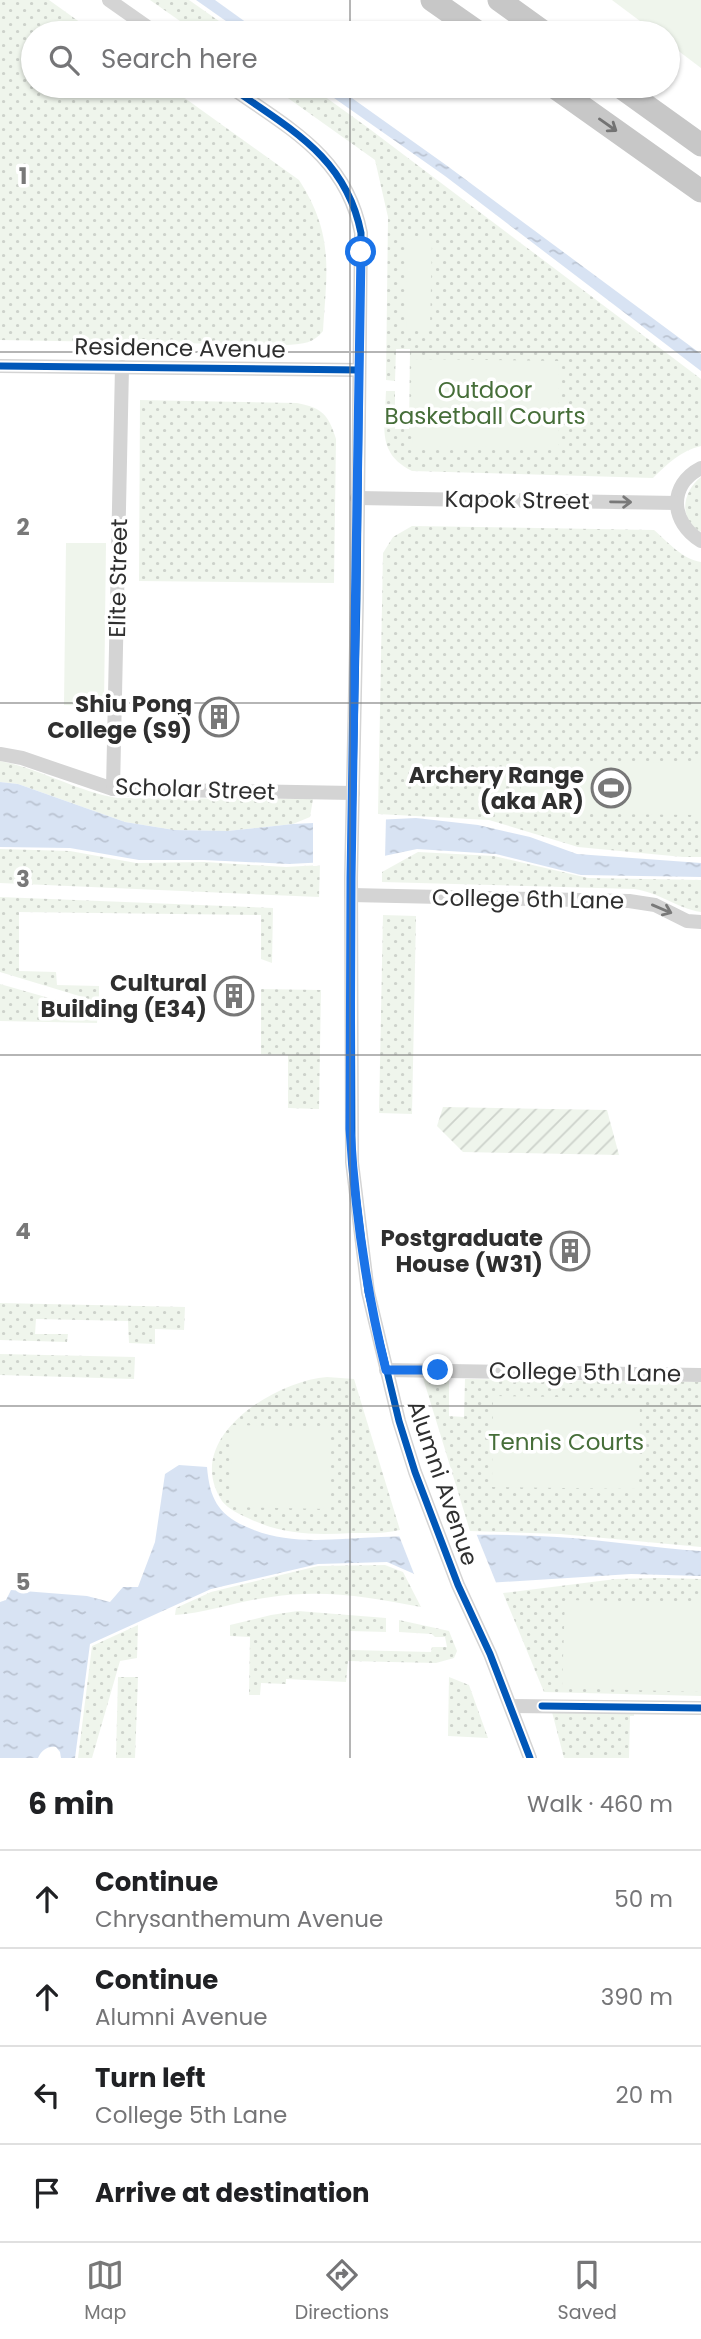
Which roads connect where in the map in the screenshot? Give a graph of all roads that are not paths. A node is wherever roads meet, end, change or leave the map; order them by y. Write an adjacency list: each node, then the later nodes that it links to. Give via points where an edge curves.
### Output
1 (109, 0): 4 (street)
2 (432, 0): 5 (main road)
3 (499, 0): 6 (main road)
4 (139, 21)
5 (461, 21)
6 (528, 21)
7 (245, 98): 14 (street, Alumni Avenue, via 315,149 350,195 360,233)
8 (570, 98): 11 (main road, one-way to 11)
9 (636, 98): 10 (main road)
10 (701, 145)
11 (701, 191)
12 (0, 366): 13 (street, Residence Avenue)
13 (122, 367): 14 (street, Residence Avenue); 20 (street, Elite Street)
14 (359, 370): 16 (street, Alumni Avenue)
15 (701, 468): 17 (street, via 684,481)
16 (357, 498): 17 (street, Kapok Street, one-way to 17); 21 (street, Alumni Avenue)
17 (677, 503): 18 (street, via 683,526)
18 (701, 541)
19 (0, 754): 20 (street, Scholar Street)
20 (113, 789): 21 (street, Scholar Street)
21 (353, 796): 22 (street, Alumni Avenue)
22 (351, 895): 23 (street, College 6th Lane, one-way to 23, via 629,901); 24 (street, Alumni Avenue, via 352,1162 368,1292)
23 (701, 922)
24 (386, 1370): 25 (street, College 5th Lane); 26 (street, Alumni Avenue, via 437,1531)
25 (701, 1375)
26 (512, 1706): 27 (street); 28 (street, Alumni Avenue)
27 (701, 1708)
28 (530, 1758)

